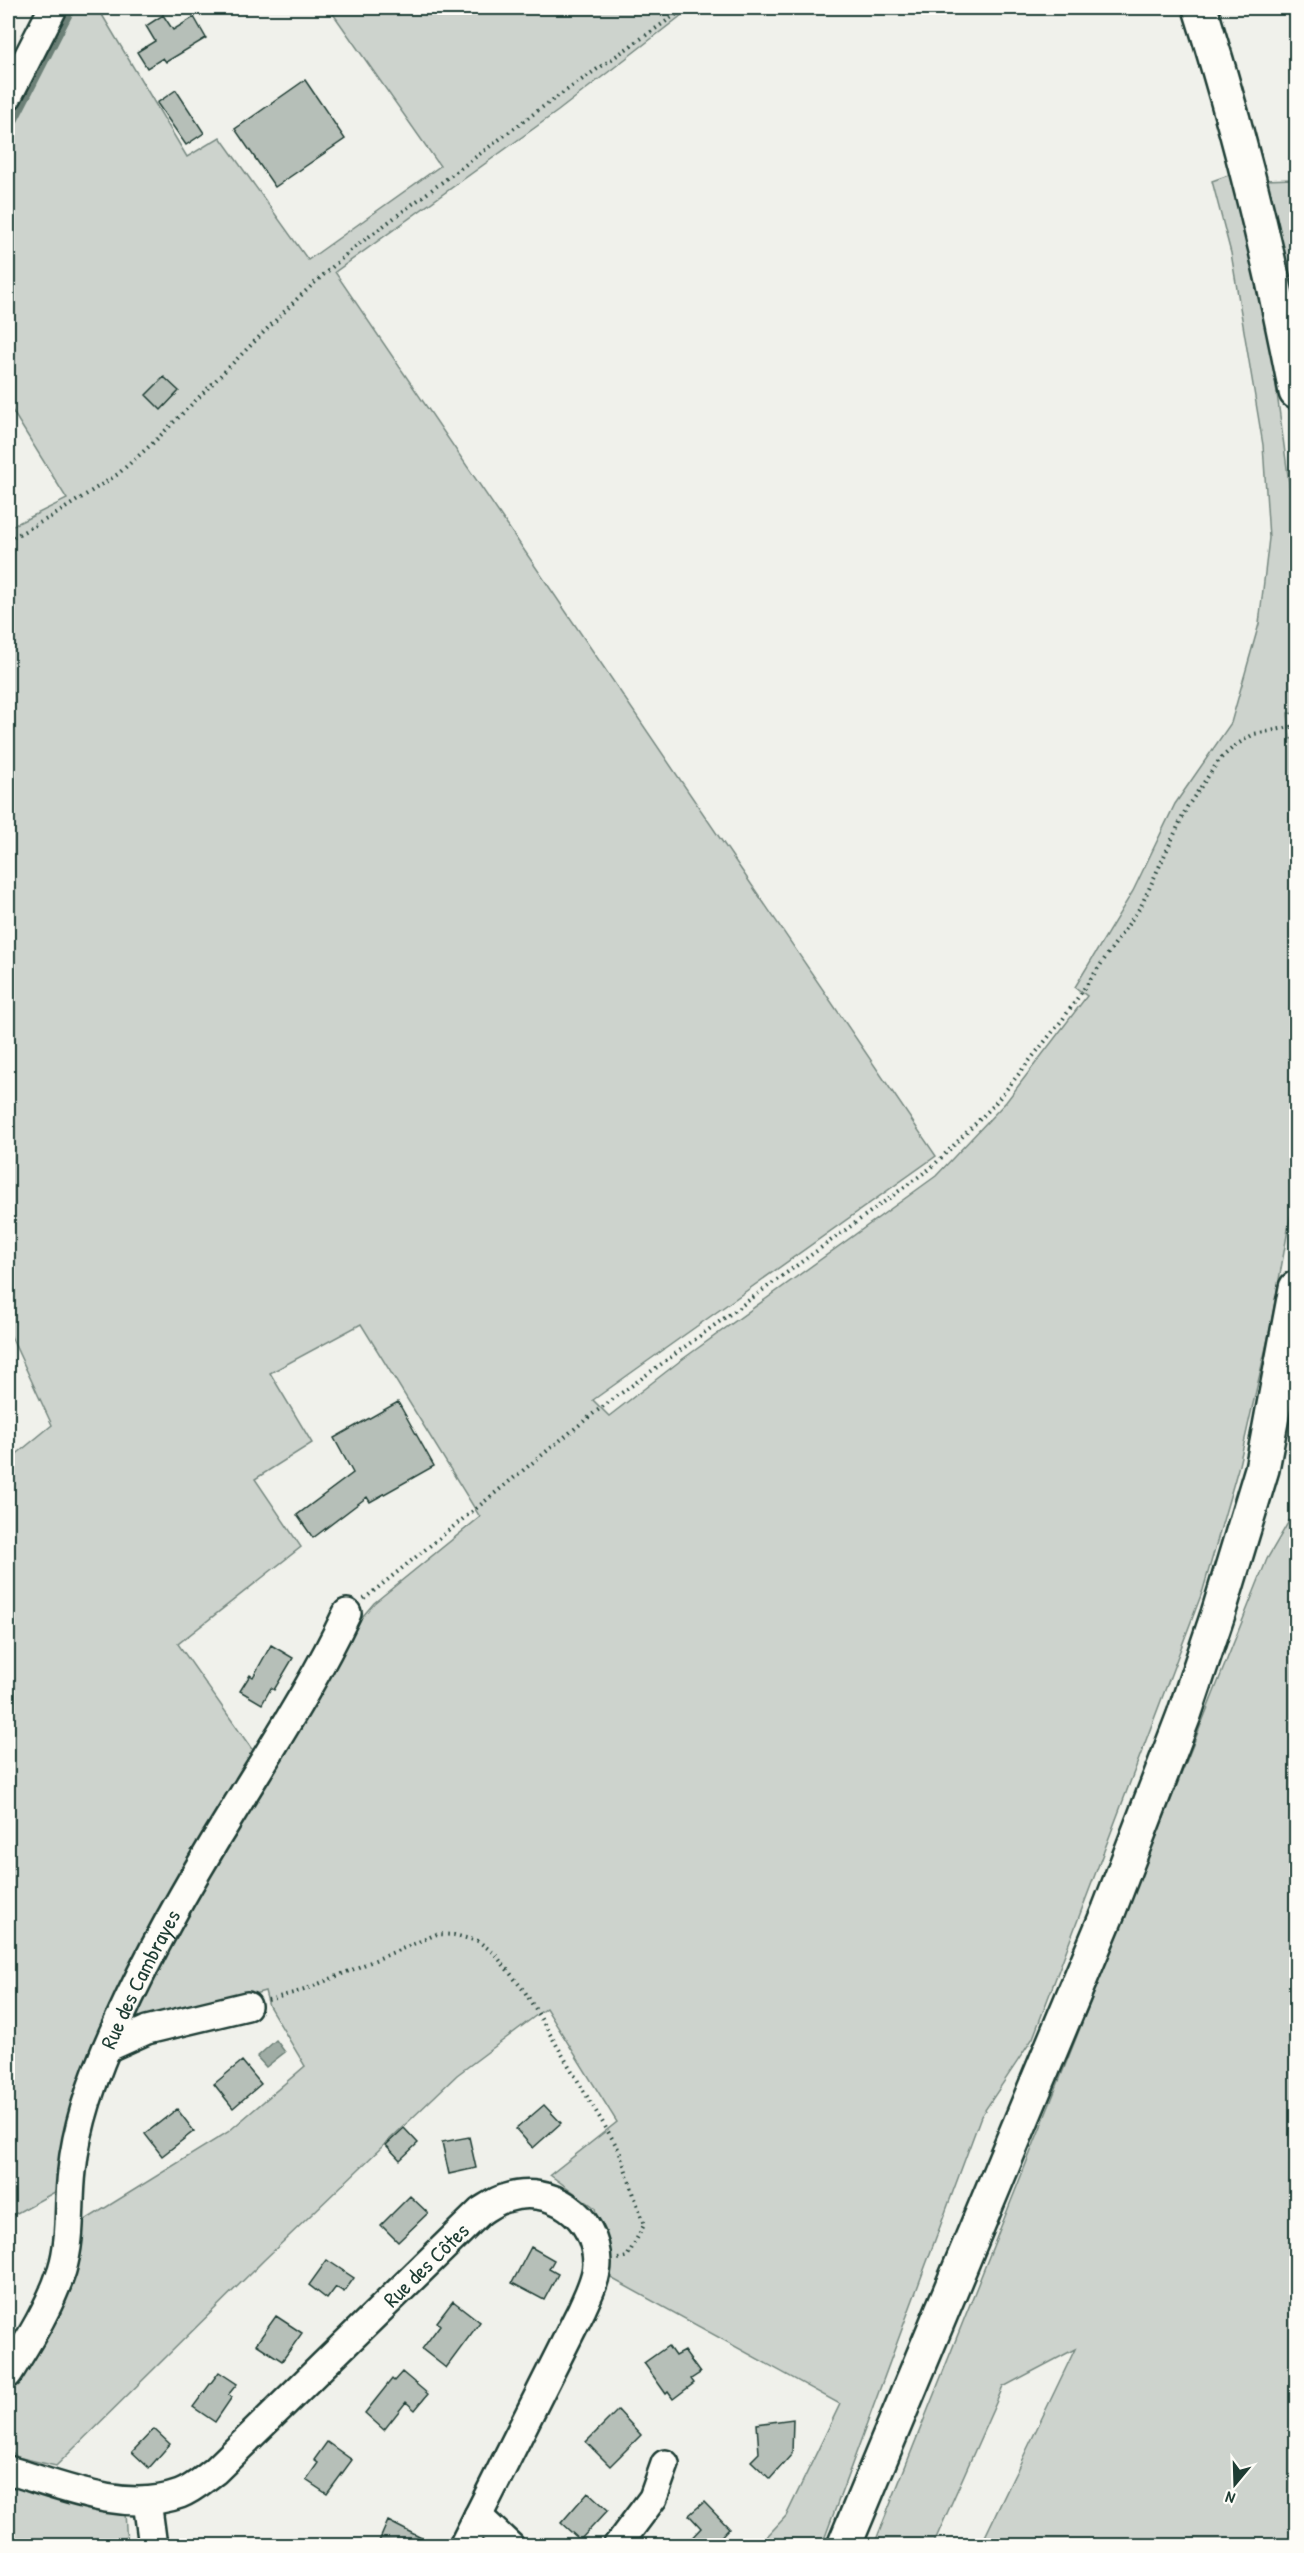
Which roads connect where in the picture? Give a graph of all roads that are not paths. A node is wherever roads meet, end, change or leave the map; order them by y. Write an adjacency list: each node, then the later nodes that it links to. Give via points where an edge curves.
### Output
1 (52, 8): 3 (street)
2 (1200, 8): 4 (main road, via 1246,164 1276,284)
3 (8, 96)
4 (1296, 392)
5 (1296, 1288): 18 (main road, via 1262,1469 1184,1715 1109,1910)
6 (347, 1613): 8 (street, Rue des Cambrayes, via 302,1700 197,1873)
7 (247, 2006): 8 (street, via 147,2030)
8 (107, 2048): 9 (street, Rue des Cambrayes, via 77,2137 63,2268 43,2315)
9 (8, 2374)
10 (665, 2464): 17 (street, via 653,2498)
11 (8, 2470): 12 (street, Rue des Côtes, via 112,2500)
12 (147, 2501): 13 (street, Rue des Côtes, via 181,2493 215,2471 481,2211 506,2198 534,2195 563,2203 580,2217 597,2265 581,2312); 14 (street)
13 (478, 2516): 15 (street); 16 (street)
14 (153, 2546)
15 (463, 2546)
16 (510, 2546)
17 (617, 2546)
18 (844, 2546)

